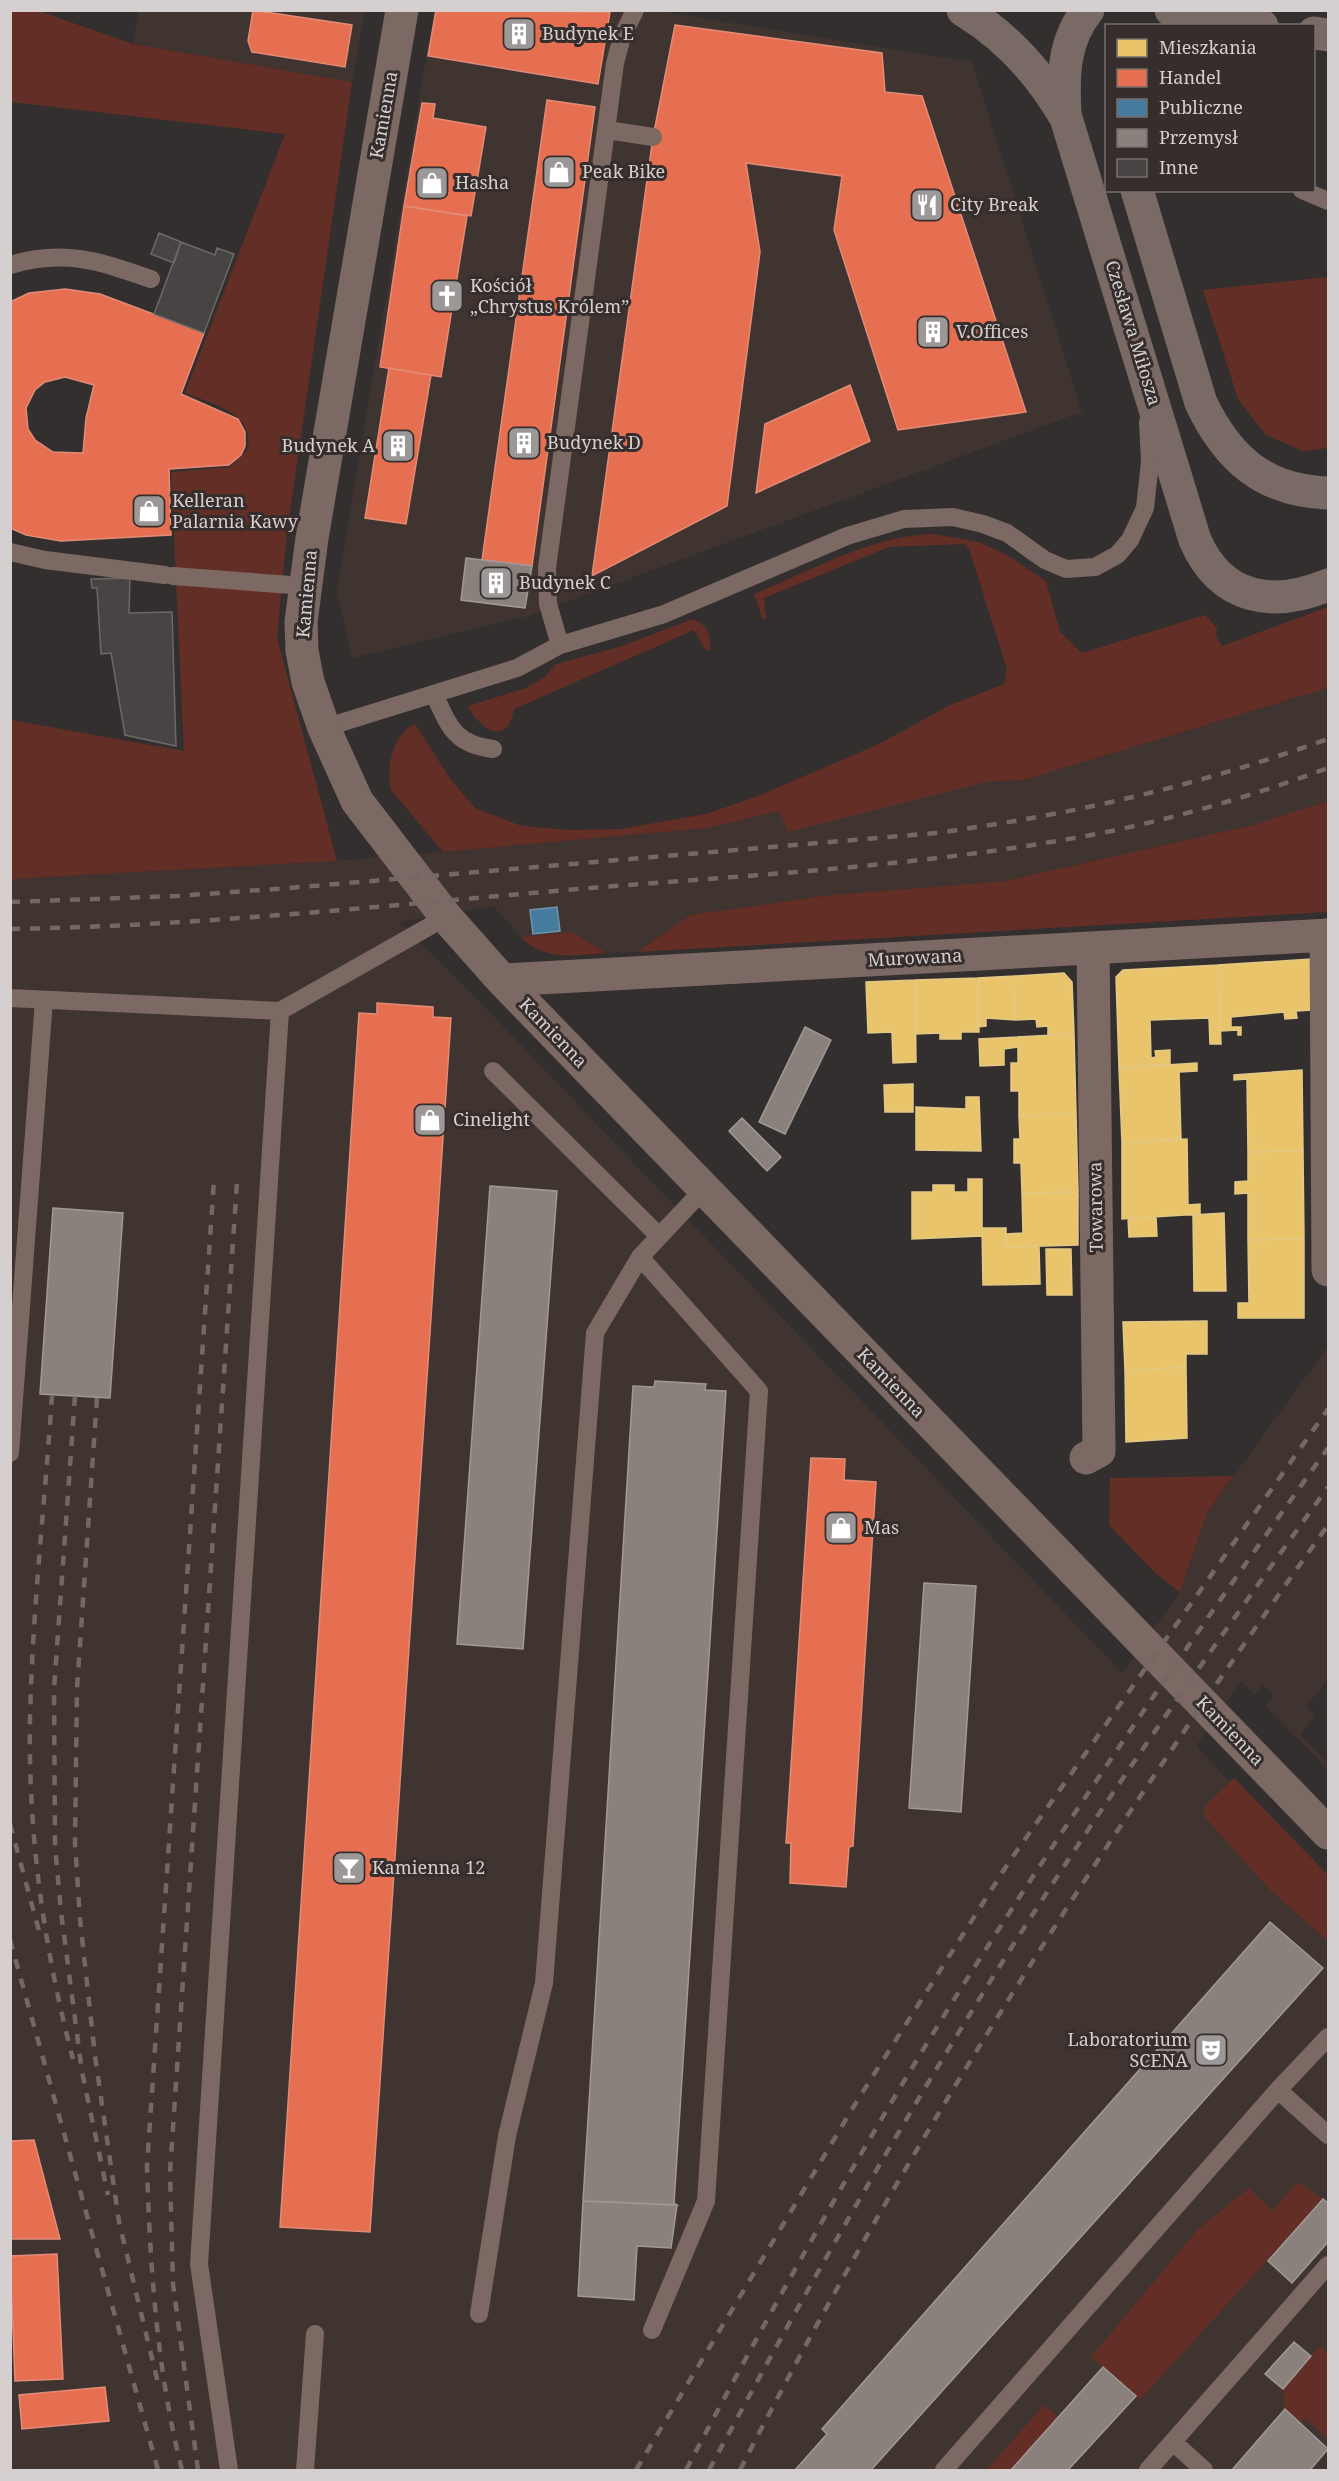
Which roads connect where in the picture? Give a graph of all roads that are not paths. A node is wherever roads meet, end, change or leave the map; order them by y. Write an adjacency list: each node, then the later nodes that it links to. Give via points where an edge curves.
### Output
1 (402, 10): 19 (street, Kamienna)
2 (635, 10): 8 (lane, via 615,63)
3 (963, 10): 7 (main road, Czesława Miłosza, via 1003,37 1036,71)
4 (1088, 10): 7 (main road, via 1078,23 1066,57)
5 (1179, 17): 6 (main road)
6 (1244, 24)
7 (1066, 118): 15 (main road, Czesława Miłosza)
8 (607, 130): 9 (lane); 20 (lane, via 548,568 548,604)
9 (653, 136)
10 (1138, 192): 16 (main road, via 1201,403 1214,431 1249,469 1285,486)
11 (1307, 192): 12 (lane)
12 (1329, 201)
13 (10, 265): 14 (lane, via 36,258 74,257)
14 (151, 279)
15 (1147, 381): 18 (main road, Czesława Miłosza, via 1195,540 1216,573 1242,591 1259,597 1294,596); 20 (lane, via 1150,462 1145,508 1130,540 1117,555 1095,567 1066,569 1045,560 1007,533 983,524 953,517 904,519 847,536 664,614)
16 (1329, 493)
17 (10, 552): 19 (lane, via 169,575)
18 (1329, 585)
19 (304, 586): 22 (street, Kamienna, via 302,651)
20 (560, 645): 21 (lane, via 517,668)
21 (434, 694): 22 (lane); 23 (lane, via 451,730 464,741)
22 (324, 728): 24 (street, Kamienna, via 357,801)
23 (493, 749)
24 (446, 917): 27 (street, Kamienna); 30 (lane)
25 (1327, 935): 26 (street, Murowana); 35 (street)
26 (1093, 948): 27 (street, Murowana); 37 (street, Towarowa, via 1099,1451)
27 (502, 980): 32 (street, Kamienna)
28 (10, 998): 29 (lane)
29 (44, 1000): 30 (lane); 36 (lane)
30 (280, 1011): 47 (lane, via 198,2264)
31 (493, 1071): 33 (lane)
32 (704, 1189): 33 (lane); 38 (street, Kamienna)
33 (659, 1236): 34 (lane)
34 (640, 1257): 43 (lane, via 595,1333 544,1983 507,2136); 44 (lane, via 759,1391 706,2201)
35 (1328, 1270)
36 (10, 1453)
37 (1086, 1458)
38 (1329, 1833)
39 (1329, 2037): 40 (lane)
40 (1278, 2090): 41 (lane); 49 (lane)
41 (1329, 2135)
42 (1329, 2265): 46 (lane)
43 (479, 2314)
44 (652, 2330)
45 (315, 2334): 48 (lane)
46 (1173, 2442): 50 (lane); 51 (lane)
47 (229, 2470)
48 (304, 2470)
49 (944, 2470)
50 (1148, 2470)
51 (1204, 2470)

